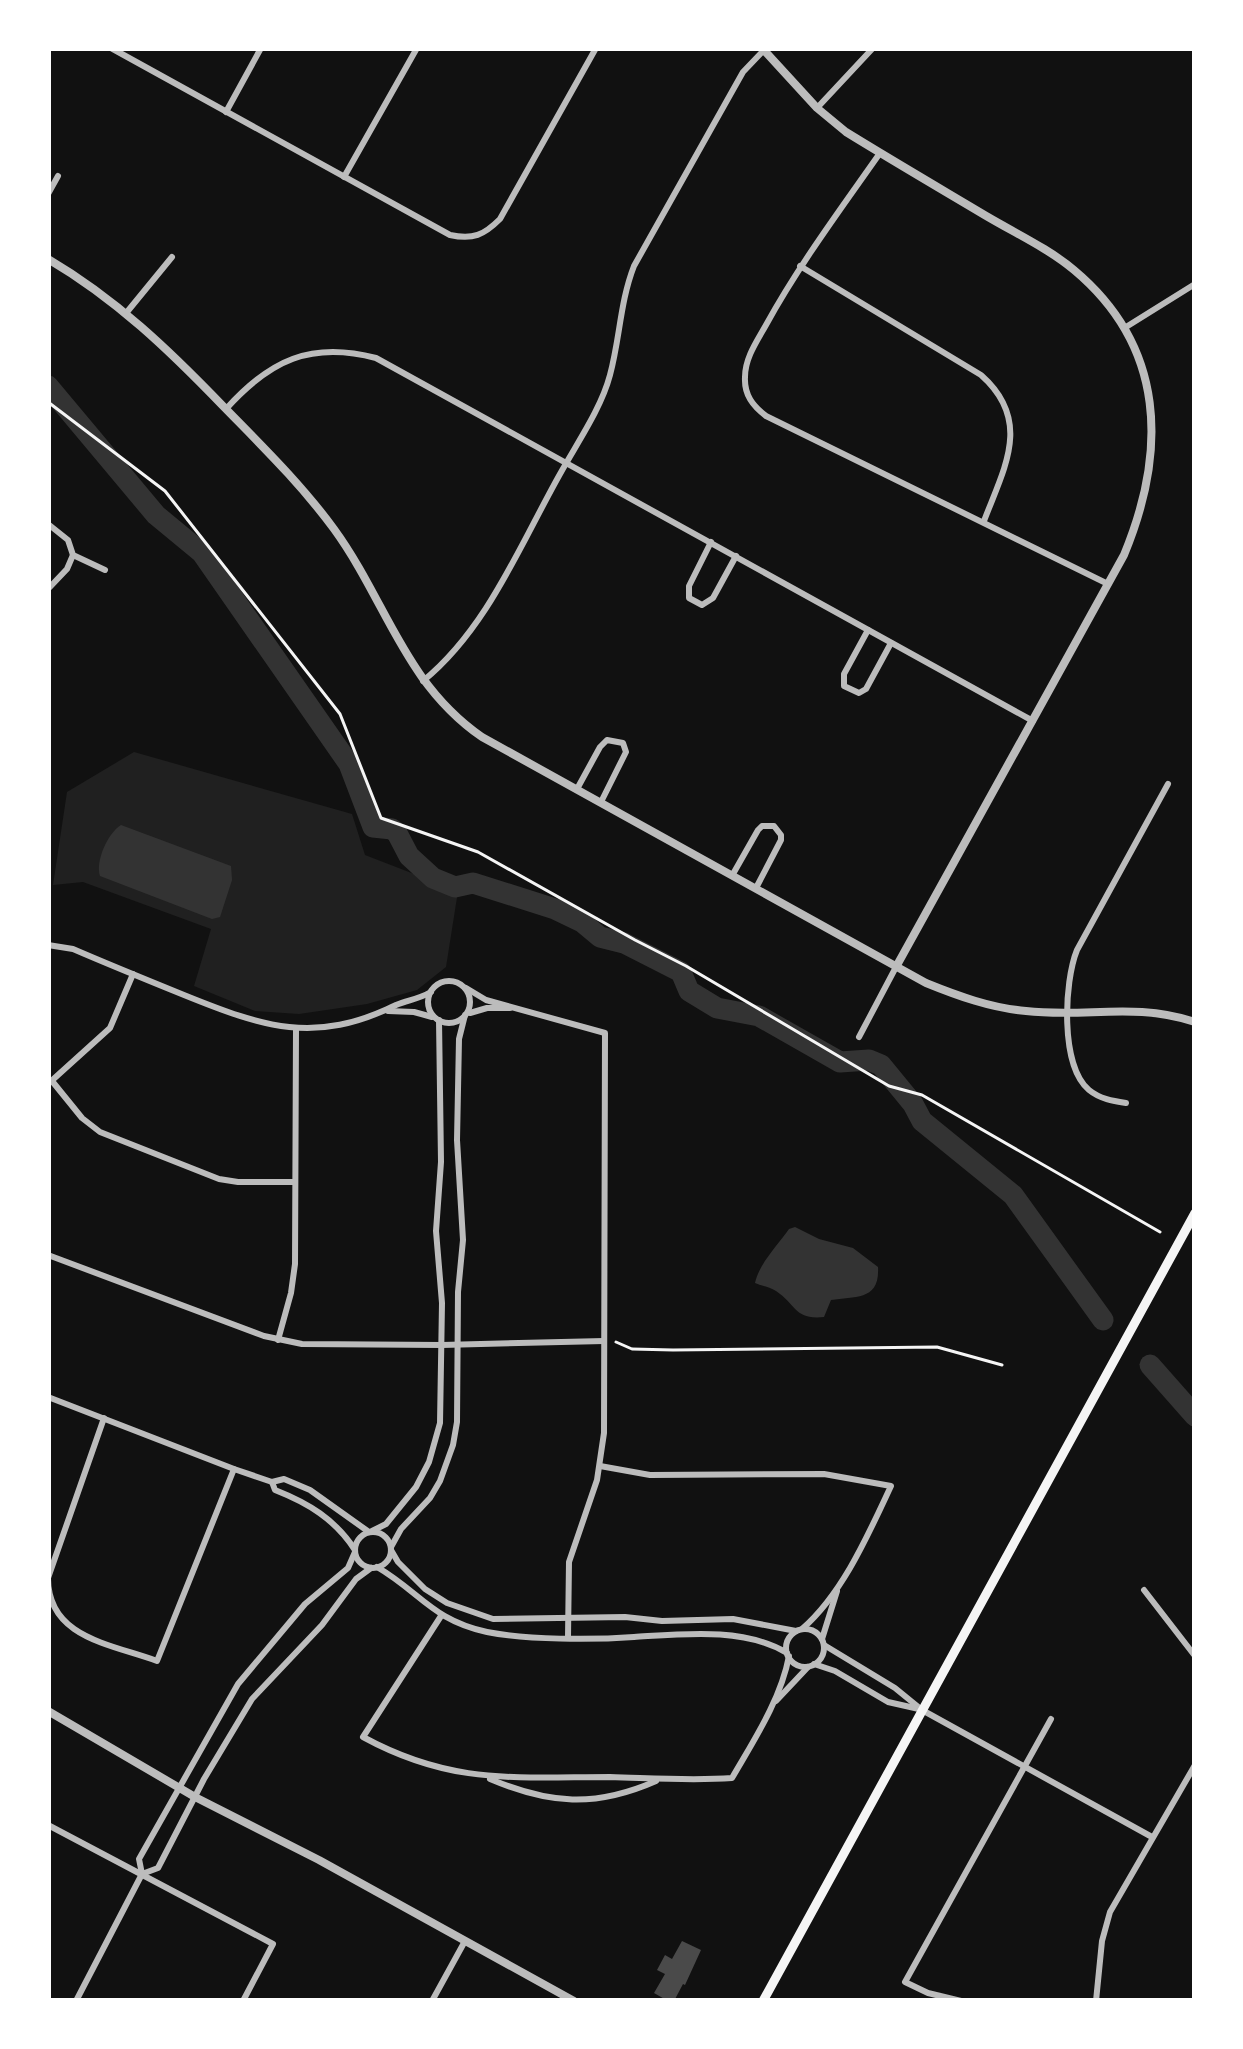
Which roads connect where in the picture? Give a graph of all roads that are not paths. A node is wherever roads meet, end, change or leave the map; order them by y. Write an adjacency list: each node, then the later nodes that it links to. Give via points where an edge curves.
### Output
1 (111, 48): 8 (street)
2 (261, 48): 8 (street)
3 (417, 48): 11 (street)
4 (596, 48): 11 (street, via 500,219 478,237 451,235)
5 (873, 48): 7 (street)
6 (763, 49): 7 (street); 20 (street, via 634,266 611,373)
7 (817, 108): 9 (street)
8 (226, 112): 11 (street)
9 (880, 153): 15 (street); 18 (street, via 1054,256)
10 (58, 176): 12 (street)
11 (344, 177)
12 (48, 194)
13 (172, 257): 17 (street)
14 (48, 259): 17 (street)
15 (800, 266): 21 (street, via 981,375 1001,398 1010,450); 21 (street, via 747,363 752,404)
16 (1195, 284): 18 (street)
17 (128, 312): 19 (street)
18 (1126, 327): 27 (street, via 1148,388 1152,453 1132,537)
19 (226, 409): 20 (street, via 278,364 343,351 376,358); 31 (street, via 333,527)
20 (566, 462): 23 (street); 31 (street, via 478,622)
21 (984, 521): 27 (street)
22 (48, 524): 24 (street)
23 (711, 542): 25 (street); 25 (street, via 688,586 692,602 713,598)
24 (73, 555): 26 (street); 28 (street)
25 (736, 556): 29 (street)
26 (105, 570)
27 (1108, 584): 32 (street)
28 (48, 589)
29 (868, 630): 30 (street); 30 (street, via 844,674 848,690 866,689)
30 (891, 643): 32 (street)
31 (423, 681): 34 (street, via 467,727)
32 (1033, 721): 39 (street)
33 (1168, 784): 46 (street, via 1077,950)
34 (577, 789): 35 (street); 35 (street, via 600,747 618,740 624,757)
35 (601, 802): 36 (street)
36 (733, 874): 37 (street); 37 (street, via 758,830 774,826 781,840)
37 (756, 888): 39 (street)
38 (48, 944): 40 (street)
39 (896, 967): 46 (street, via 975,1001); 51 (street)
40 (133, 974): 50 (street, via 254,1022); 52 (street, via 110,1028)
41 (466, 988): 42 (street, via 447,981); 43 (street); 47 (street)
42 (430, 992): 45 (street); 48 (street)
43 (513, 1007): 47 (street); 58 (street, via 605,1033)
44 (1195, 1007): 49 (street)
45 (388, 1011): 48 (street); 50 (street)
46 (1068, 1012): 49 (street, via 1153,1012); 53 (street, via 1080,1079 1096,1095)
47 (466, 1014): 48 (street, via 456,1022); 59 (street, via 459,1039)
48 (437, 1019): 60 (street)
49 (1192, 1021)
50 (296, 1029): 54 (street)
51 (859, 1037)
52 (50, 1082): 54 (street, via 111,1138 219,1179)
53 (1126, 1103)
54 (295, 1182): 57 (street, via 295,1279)
55 (1195, 1214): 82 (main road)
56 (48, 1255): 57 (street)
57 (278, 1340): 60 (street)
58 (604, 1341): 59 (street); 63 (street)
59 (458, 1344): 60 (street); 68 (street, via 457,1422 446,1467)
60 (442, 1345): 66 (street, via 440,1423 429,1462 401,1508)
61 (48, 1397): 62 (street)
62 (104, 1418): 64 (street); 67 (street)
63 (600, 1466): 71 (street, via 650,1475 824,1474 891,1486); 74 (street, via 569,1562)
64 (234, 1469): 65 (street); 67 (street, via 157,1661 68,1627 48,1588)
65 (272, 1482): 66 (street, via 310,1490); 69 (street, via 324,1516)
66 (370, 1532): 68 (street, via 383,1534); 69 (street)
67 (52, 1548)
68 (391, 1548): 70 (street); 74 (street, via 425,1588 471,1613)
69 (355, 1551): 70 (street); 89 (street, via 238,1684)
70 (374, 1568): 73 (street); 90 (street, via 252,1699)
71 (837, 1588): 75 (street); 77 (street)
72 (1144, 1590): 79 (street)
73 (440, 1616): 76 (street, via 488,1632); 87 (street, via 363,1737 413,1761)
74 (568, 1617): 75 (street, via 733,1619); 76 (street)
75 (799, 1630): 77 (street); 78 (street)
76 (568, 1637): 78 (street, via 732,1636)
77 (823, 1642): 80 (street); 82 (street)
78 (788, 1654): 80 (street); 81 (street)
79 (1195, 1656)
80 (812, 1665): 81 (street); 82 (street)
81 (773, 1703): 88 (street, via 732,1778)
82 (922, 1710): 86 (street); 99 (main road)
83 (48, 1711): 89 (street)
84 (1051, 1719): 86 (street)
85 (1195, 1766): 92 (street)
86 (1025, 1767): 92 (street); 100 (street, via 905,1982)
87 (485, 1777): 88 (street); 88 (street, via 525,1794 574,1800)
88 (659, 1780)
89 (178, 1787): 90 (street); 93 (street, via 139,1859)
90 (195, 1797): 93 (street, via 158,1868); 94 (street)
91 (48, 1825): 93 (street)
92 (1152, 1837): 101 (street, via 1105,1926)
93 (142, 1874): 95 (street); 96 (street, via 273,1944)
94 (465, 1941): 97 (street); 98 (street)
95 (76, 2001)
96 (243, 2001)
97 (432, 2001)
98 (574, 2001)
99 (764, 2001)
100 (961, 2001)
101 (1096, 2001)

